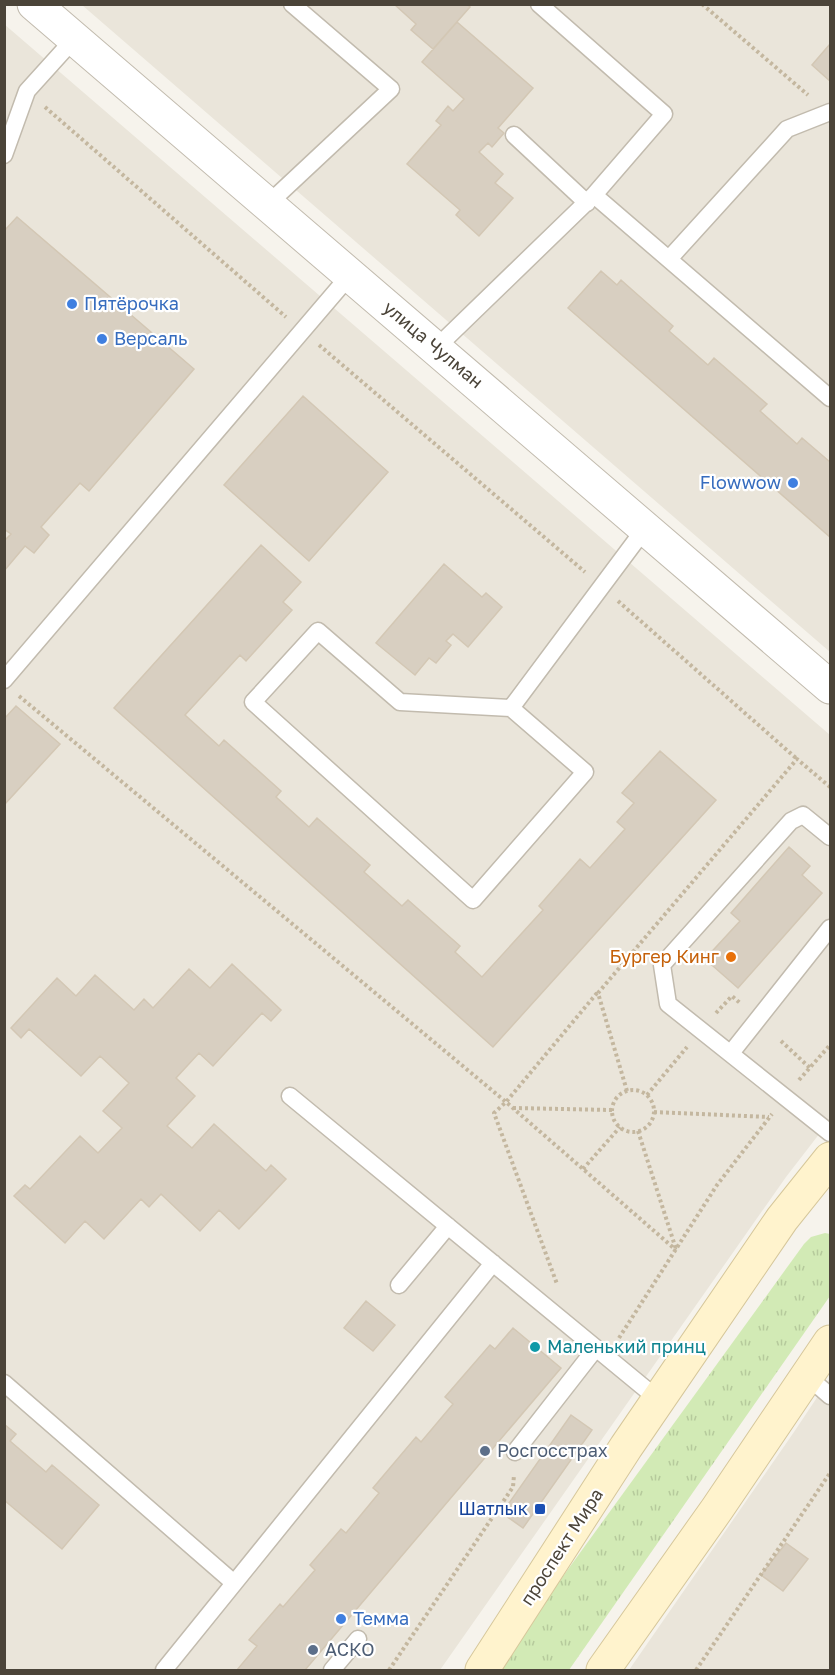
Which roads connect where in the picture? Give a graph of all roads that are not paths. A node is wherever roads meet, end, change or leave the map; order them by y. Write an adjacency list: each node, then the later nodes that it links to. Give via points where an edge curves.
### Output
1 (292, 4): 9 (lane, via 391,89)
2 (539, 4): 8 (lane, via 664,114)
3 (47, 8): 4 (street, улица Чулман)
4 (74, 39): 7 (lane, via 27,91); 9 (street, улица Чулман)
5 (830, 113): 10 (lane, via 787,129)
6 (514, 135): 8 (lane)
7 (4, 155)
8 (590, 199): 10 (lane); 12 (lane)
9 (268, 204): 11 (street, улица Чулман)
10 (669, 259): 13 (lane)
11 (350, 275): 12 (street, улица Чулман); 15 (lane)
12 (436, 348): 14 (street, улица Чулман)
13 (831, 398)
14 (646, 527): 16 (street, улица Чулман); 17 (lane)
15 (9, 686)
16 (831, 687)
17 (511, 708): 17 (lane, via 585,772 473,900 253,702 318,631 400,702)
18 (831, 837): 20 (lane, via 803,815 791,821 662,965 668,1004)
19 (831, 928): 20 (lane)
20 (731, 1053): 22 (lane)
21 (290, 1096): 24 (lane)
22 (831, 1133)
23 (831, 1159): 31 (main road, проспект Мира, via 782,1219)
24 (448, 1226): 25 (lane); 26 (lane)
25 (493, 1263): 28 (lane); 33 (lane)
26 (399, 1285)
27 (831, 1342): 30 (main road)
28 (601, 1352): 31 (lane); 32 (lane)
29 (4, 1383): 33 (lane)
30 (819, 1386): 38 (main road, via 717,1509)
31 (658, 1400): 37 (main road, проспект Мира)
32 (515, 1452)
33 (234, 1584): 35 (lane)
34 (358, 1639): 36 (lane)
35 (164, 1671)
36 (332, 1671)
37 (482, 1671)
38 (603, 1671)

